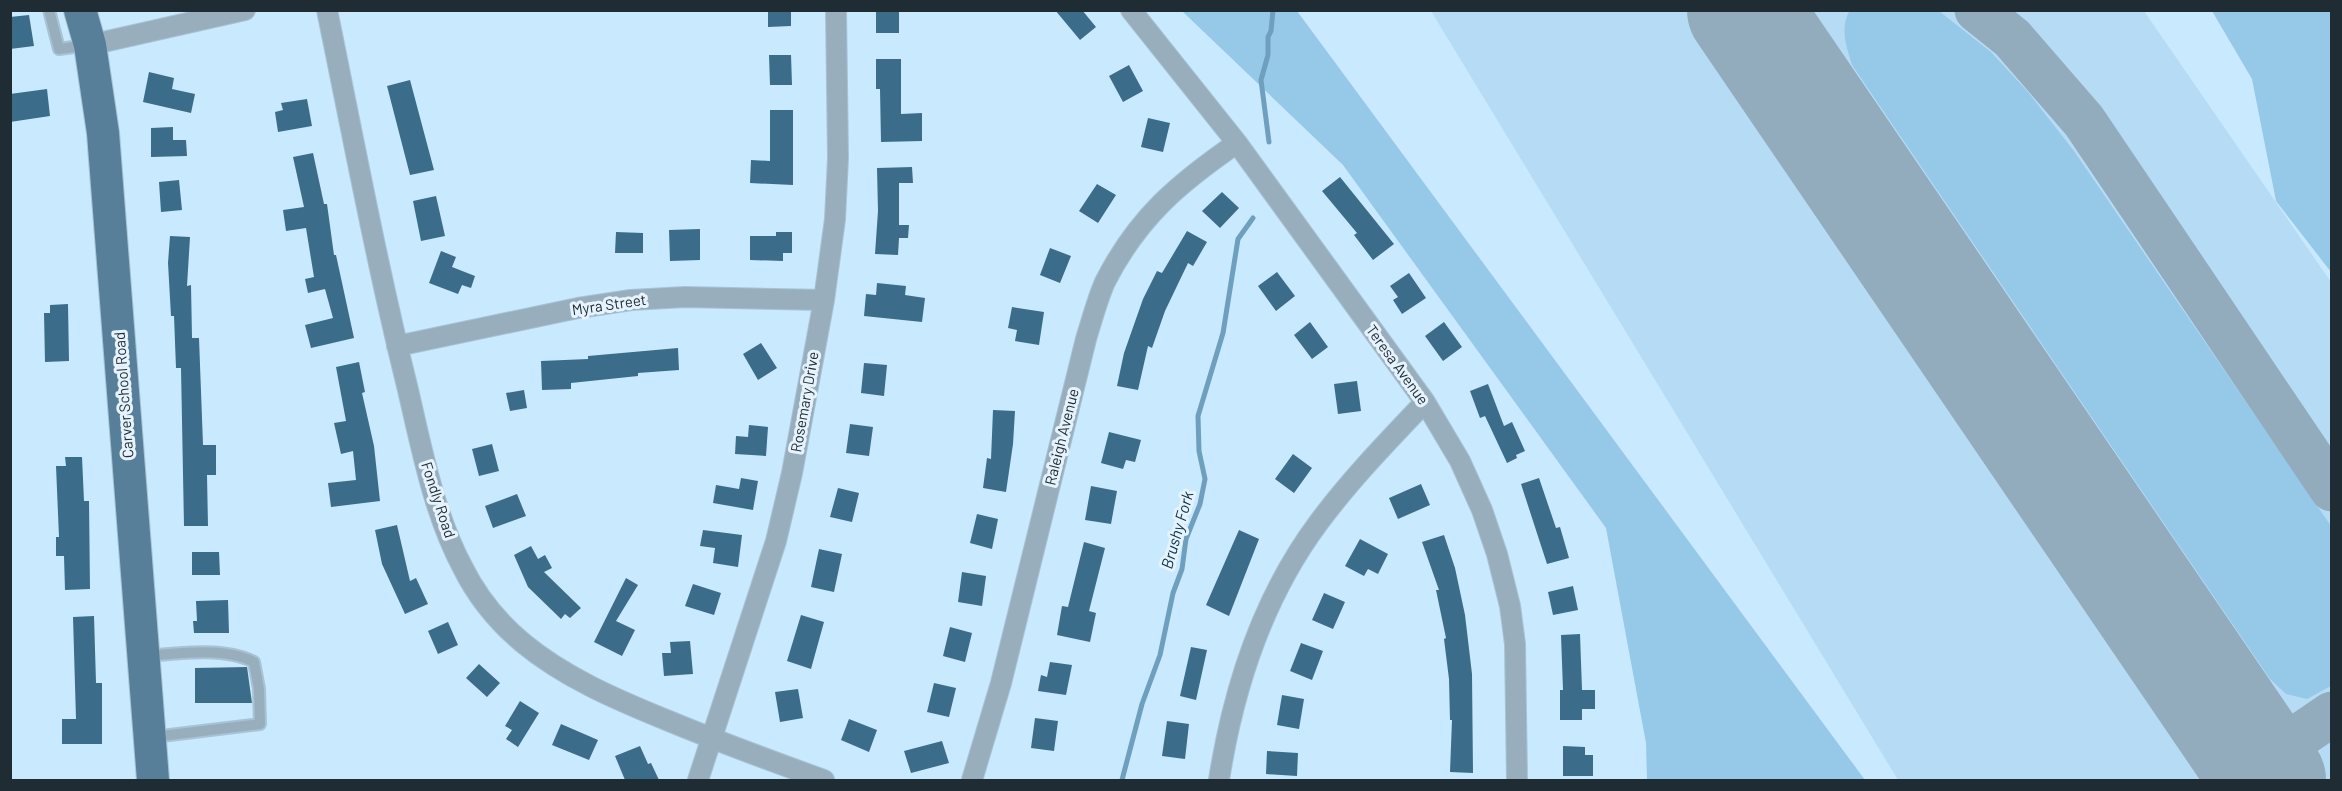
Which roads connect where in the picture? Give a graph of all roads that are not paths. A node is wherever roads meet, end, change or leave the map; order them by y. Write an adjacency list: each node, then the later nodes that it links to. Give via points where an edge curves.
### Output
1 (49, 10): 7 (lane, via 59,49)
2 (81, 10): 7 (main road, Carver School Road)
3 (245, 10): 7 (street)
4 (327, 10): 10 (street, Fondly Road)
5 (836, 10): 9 (street, Rosemary Drive, via 838,158)
6 (1131, 10): 8 (street, Teresa Avenue)
7 (90, 45): 12 (main road, Carver School Road, via 103,133)
8 (1237, 143): 11 (street, Teresa Avenue); 18 (street, Raleigh Avenue, via 1192,174 1148,217 1100,295 1001,682)
9 (824, 300): 10 (street, Myra Street, via 631,300); 14 (street, Rosemary Drive, via 776,541)
10 (397, 346): 14 (street, Fondly Road, via 447,534 463,569 499,619 544,660 578,680)
11 (1425, 402): 19 (street, via 1352,481 1291,565 1254,645 1236,696); 20 (street, Teresa Avenue, via 1461,461 1497,554 1515,644)
12 (143, 656): 13 (main road, Carver School Road); 13 (lane, via 227,653 244,657 254,662 259,689 260,724)
13 (149, 737): 15 (main road, Carver School Road)
14 (711, 739): 16 (street, Rosemary Drive); 17 (street, Fondly Road)
15 (153, 780)
16 (698, 780)
17 (824, 780)
18 (972, 780)
19 (1219, 780)
20 (1517, 780)

